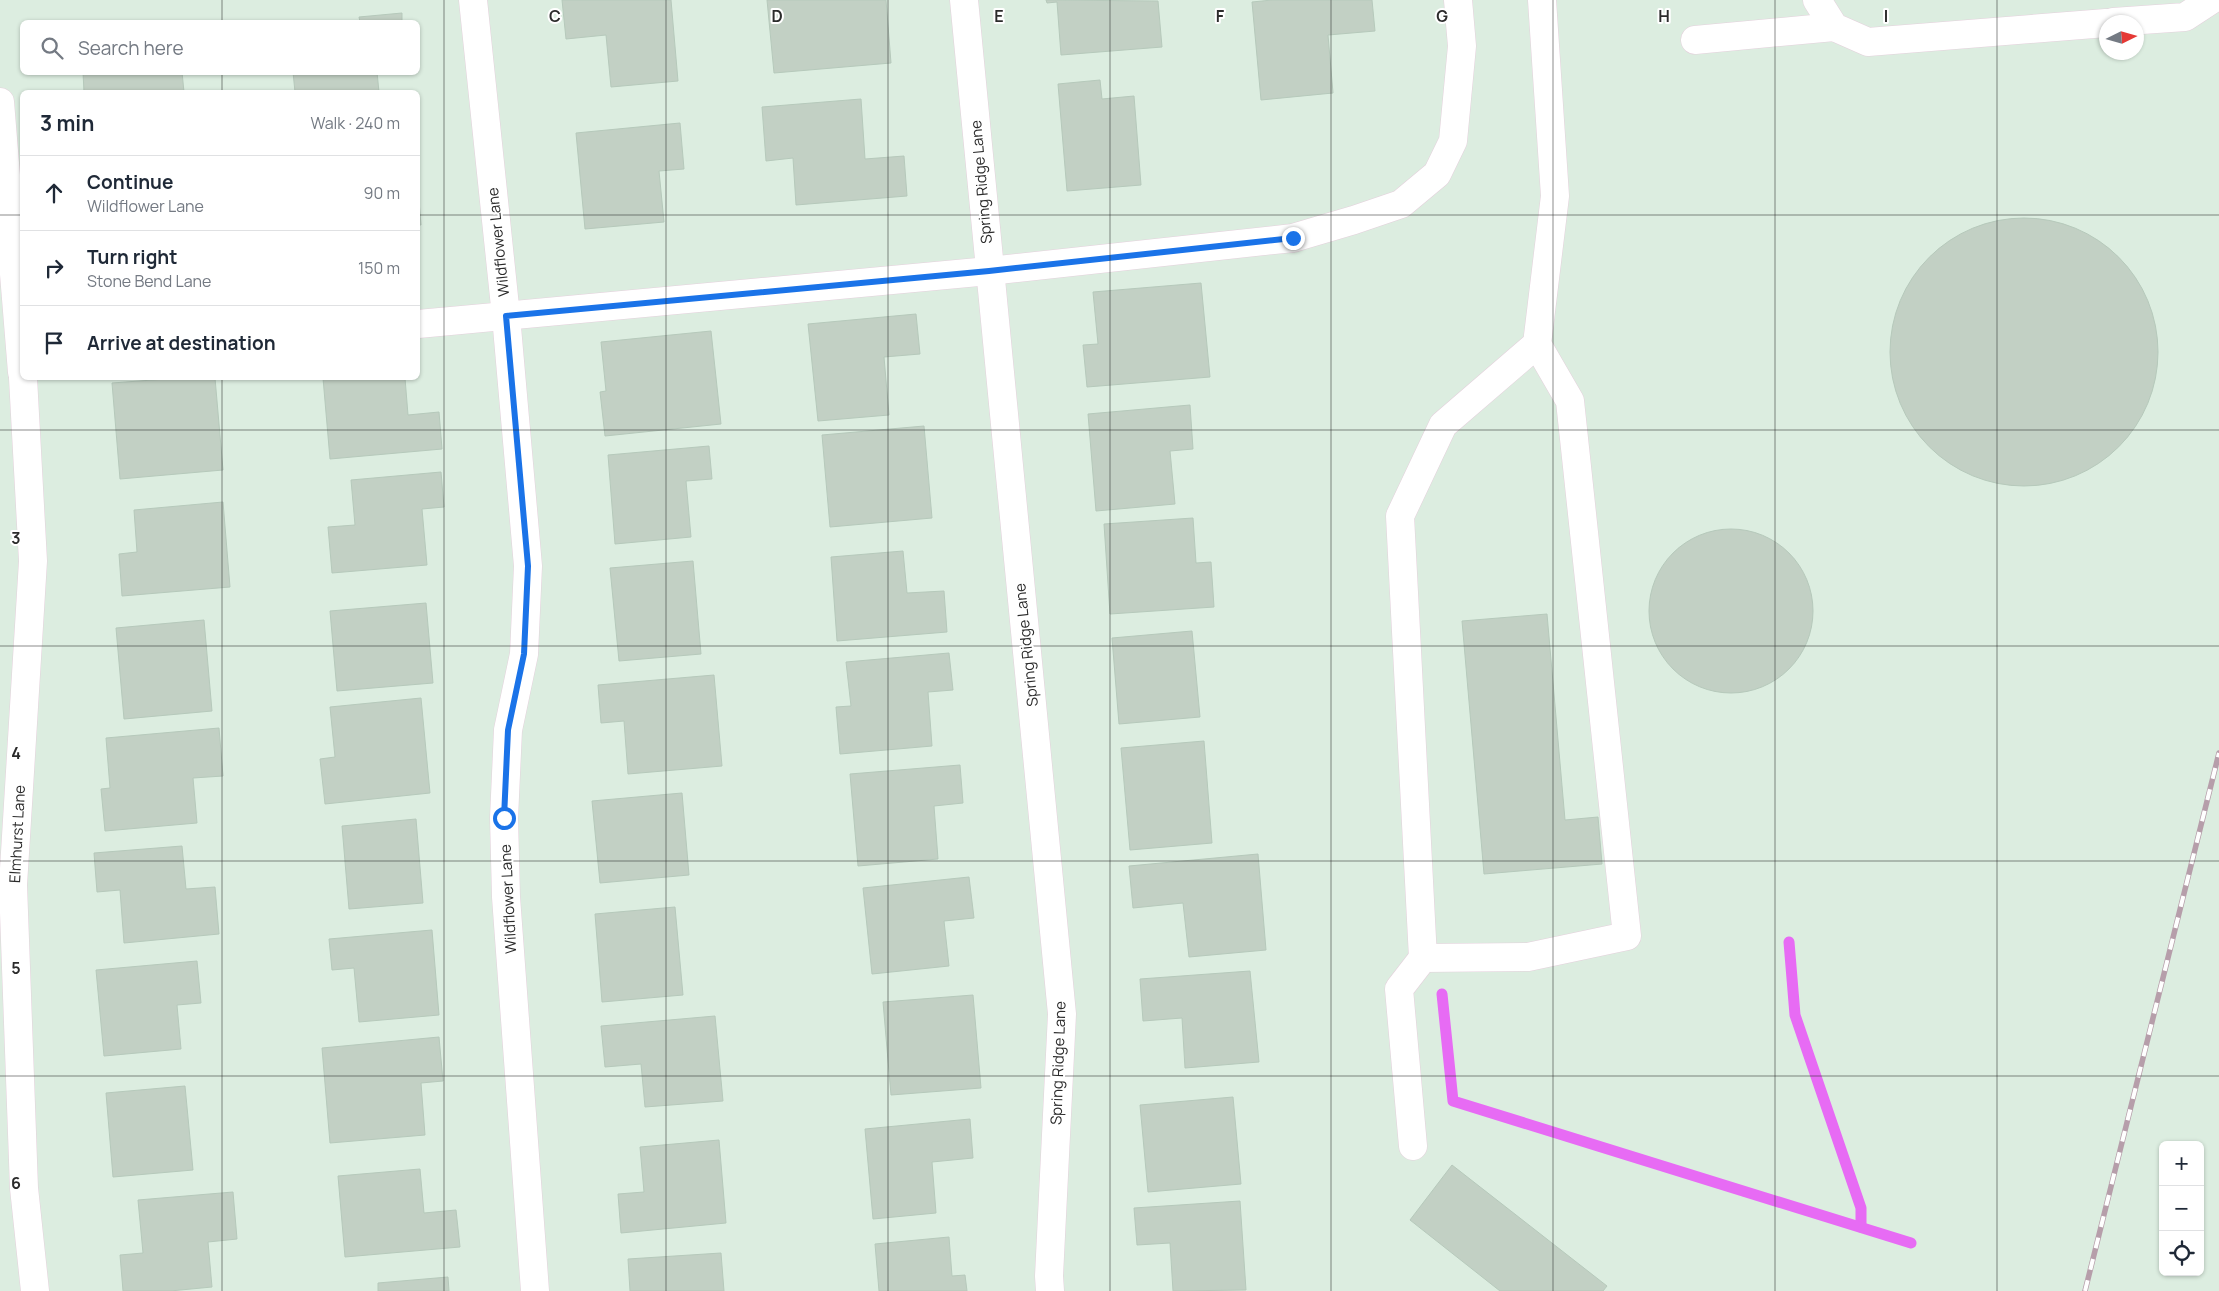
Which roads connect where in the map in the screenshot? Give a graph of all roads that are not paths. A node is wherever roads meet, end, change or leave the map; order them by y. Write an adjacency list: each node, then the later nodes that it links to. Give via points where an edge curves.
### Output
1 (474, 0): 13 (street, Wildflower Lane)
2 (964, 0): 12 (street, Spring Ridge Lane)
3 (1458, 0): 12 (street, via 1462,46 1453,141 1437,174 1401,204 1293,238)
4 (1542, 0): 15 (street, via 1555,196)
5 (1817, 0): 9 (street)
6 (2211, 0): 7 (street, via 2185,17)
7 (2144, 20)
8 (2099, 24): 9 (street, via 1868,42)
9 (1834, 27): 10 (street)
10 (1695, 40)
11 (0, 102): 16 (street, Elmhurst Lane)
12 (989, 271): 13 (street); 21 (street, Spring Ridge Lane, via 1062,1014)
13 (506, 316): 14 (street); 20 (street, Wildflower Lane, via 528,566 524,654 508,730 504,818 506,888)
14 (420, 324)
15 (1537, 344): 17 (street, via 1443,425 1400,516); 17 (street, via 1570,401 1627,936 1528,956)
16 (18, 365): 19 (street, Elmhurst Lane, via 34,561 13,885 24,1188)
17 (1423, 958): 18 (street, via 1399,989)
18 (1413, 1146)
19 (35, 1291)
20 (535, 1291)
21 (1050, 1291)

